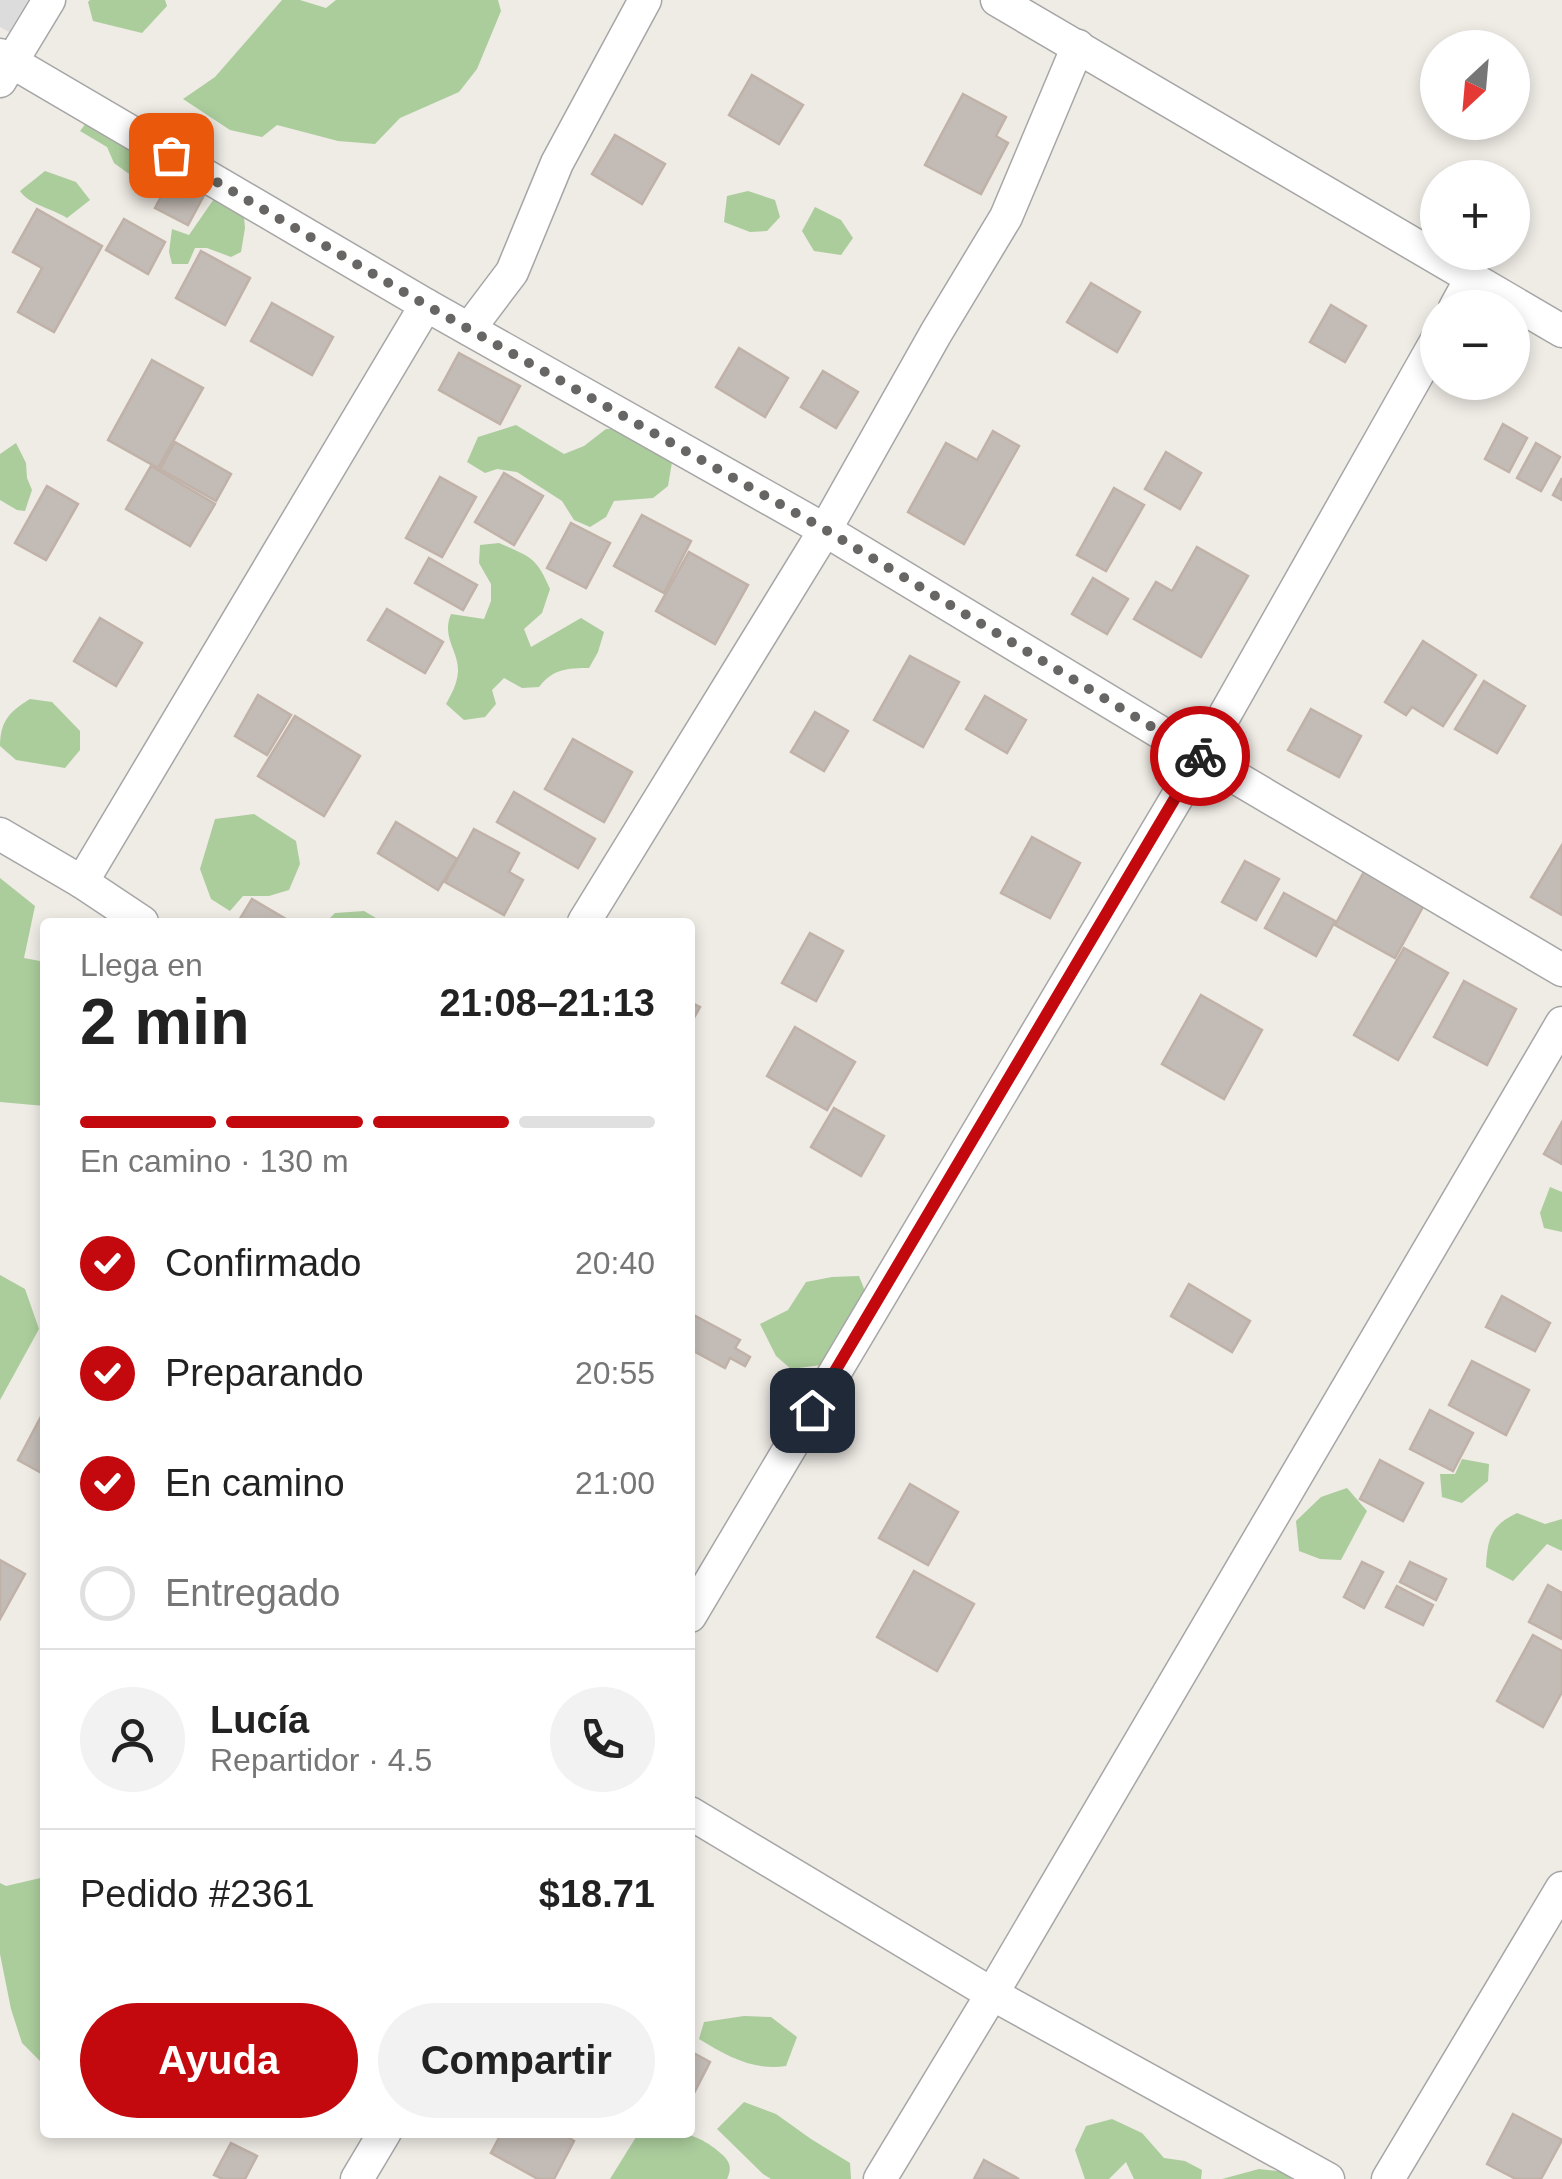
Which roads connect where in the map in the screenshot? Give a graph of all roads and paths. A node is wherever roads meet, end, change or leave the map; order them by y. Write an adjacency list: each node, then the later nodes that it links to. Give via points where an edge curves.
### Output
1 (49, 0): 5 (street)
2 (645, 0): 9 (street, via 557,164 512,272)
3 (997, 0): 4 (street)
4 (1078, 46): 6 (street); 12 (street, via 1006,216)
5 (4, 66): 8 (street)
6 (1472, 278): 7 (street); 10 (street)
7 (1465, 290)
8 (426, 305): 9 (street); 15 (street)
9 (469, 329): 12 (street)
10 (1562, 330)
11 (1420, 370): 13 (street)
12 (826, 530): 13 (street); 17 (street)
13 (1201, 757): 18 (street); 20 (street)
14 (0, 834): 15 (street)
15 (82, 882): 16 (street)
16 (136, 918)
17 (586, 918)
18 (1562, 970)
19 (1562, 1023): 23 (street)
20 (695, 1608)
21 (695, 1815): 23 (street)
22 (1562, 1888): 28 (street)
23 (992, 1994): 26 (street); 27 (street)
24 (381, 2138): 25 (street)
25 (357, 2179)
26 (880, 2179)
27 (1328, 2179)
28 (1388, 2179)

